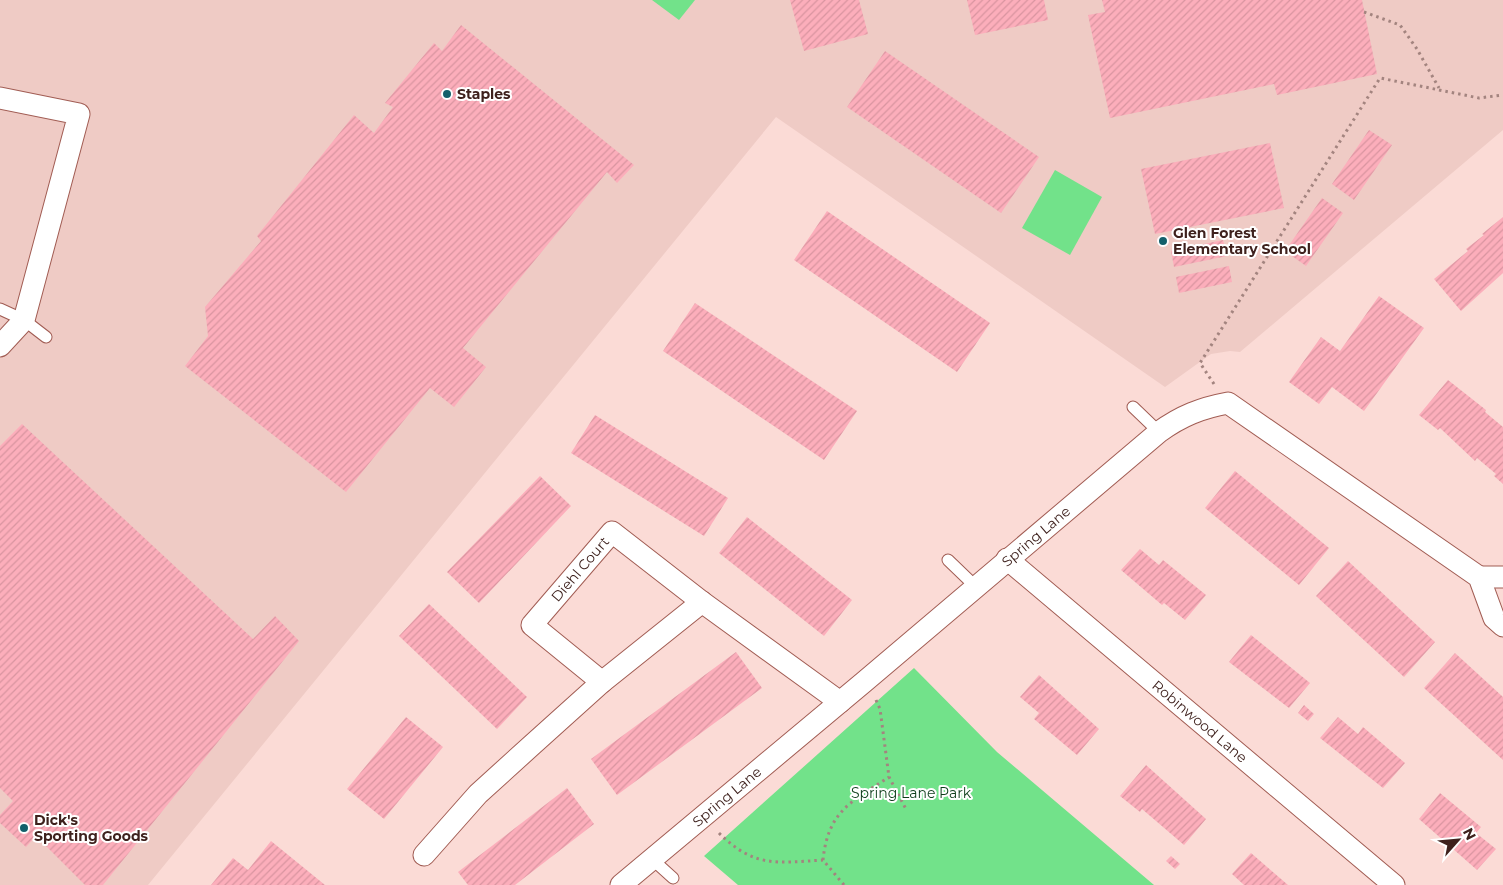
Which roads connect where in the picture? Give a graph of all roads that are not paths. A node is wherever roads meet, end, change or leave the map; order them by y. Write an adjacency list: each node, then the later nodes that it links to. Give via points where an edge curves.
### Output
1 (0, 98): 3 (street, via 79,114)
2 (0, 309): 3 (lane)
3 (24, 320): 4 (lane); 5 (street)
4 (46, 337)
5 (0, 346)
6 (1133, 407): 7 (lane)
7 (1159, 432): 8 (street, Spring Lane); 11 (street, Spring Lane, via 1204,407 1228,403)
8 (1007, 559): 12 (street, Spring Lane); 21 (street, Robinwood Lane)
9 (948, 560): 12 (lane)
10 (1503, 577): 11 (street)
11 (1479, 578): 14 (street, via 1494,618)
12 (976, 586): 16 (street, Spring Lane)
13 (702, 602): 15 (street); 15 (street, Diehl Court, via 612,532 532,625); 16 (street, Diehl Court)
14 (1503, 626)
15 (602, 682): 17 (street, via 478,794)
16 (840, 702): 18 (street, Spring Lane)
17 (424, 855)
18 (652, 859): 19 (lane); 20 (street, Spring Lane)
19 (673, 878)
20 (620, 885)
21 (1394, 885)

